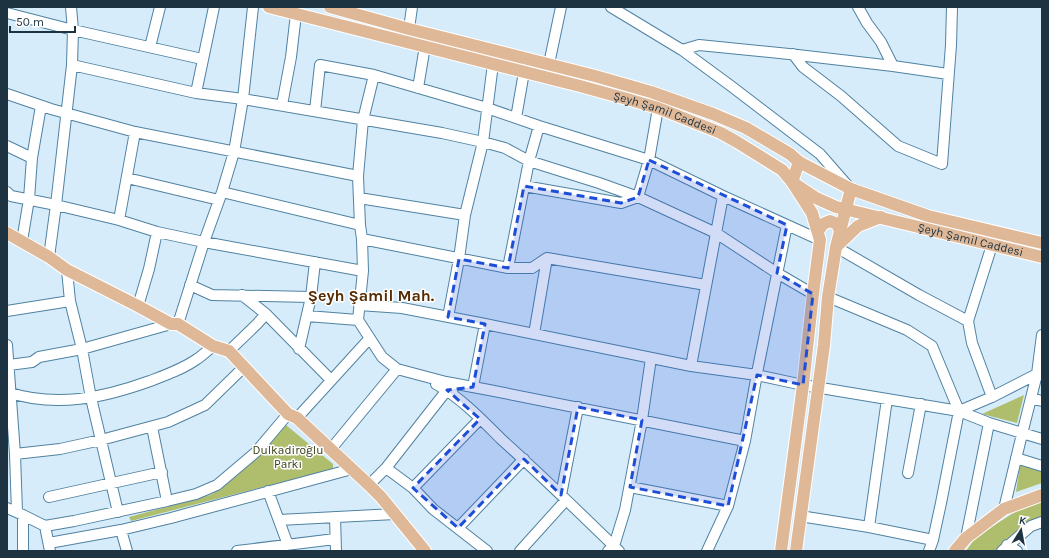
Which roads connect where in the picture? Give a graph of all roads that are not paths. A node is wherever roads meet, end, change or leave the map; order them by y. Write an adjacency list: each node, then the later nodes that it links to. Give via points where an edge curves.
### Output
1 (71, 7): 15 (street)
2 (160, 7): 17 (street)
3 (214, 7): 20 (street)
4 (254, 7): 31 (street)
5 (269, 7): 13 (main road, Şeyh Şamil Caddesi)
6 (330, 7): 14 (main road, Şeyh Şamil Caddesi)
7 (412, 7): 14 (street)
8 (561, 7): 22 (street)
9 (613, 7): 18 (street)
10 (858, 7): 24 (street)
11 (952, 7): 27 (street)
12 (7, 13): 15 (street)
13 (296, 14): 16 (main road, Şeyh Şamil Caddesi); 32 (street)
14 (409, 29): 22 (main road, Şeyh Şamil Caddesi)
15 (73, 30): 17 (street); 23 (street)
16 (425, 46): 21 (main road, Şeyh Şamil Caddesi); 28 (street)
17 (150, 47): 20 (street)
18 (682, 50): 19 (street, via 699,45); 53 (street, via 820,154)
19 (793, 54): 24 (street); 27 (street, via 803,67 842,96 898,146 942,164)
20 (202, 59): 29 (street)
21 (493, 64): 25 (main road, Şeyh Şamil Caddesi); 34 (street)
22 (549, 64): 48 (main road, Şeyh Şamil Caddesi, via 645,90 713,114 746,128)
23 (72, 65): 29 (street); 37 (street)
24 (893, 66): 27 (street)
25 (524, 72): 35 (main road, Şeyh Şamil Caddesi); 38 (street)
26 (374, 74): 28 (street); 36 (street, via 320,65); 39 (street)
27 (948, 74)
28 (418, 88): 34 (street)
29 (196, 93): 31 (street)
30 (7, 94): 33 (street)
31 (243, 98): 32 (street); 44 (street)
32 (282, 105): 36 (street)
33 (41, 106): 37 (street); 45 (street)
34 (487, 108): 38 (street); 42 (street)
35 (658, 108): 46 (street); 51 (main road, Şeyh Şamil Caddesi, via 705,126 737,142 782,170)
36 (315, 110): 39 (street)
37 (67, 113): 41 (street); 60 (street)
38 (516, 118): 40 (street)
39 (363, 120): 42 (street); 49 (street)
40 (539, 126): 46 (street); 47 (street)
41 (135, 132): 44 (street); 50 (street)
42 (482, 142): 47 (street, via 504,148); 62 (street)
43 (7, 146): 45 (street)
44 (234, 152): 49 (street); 55 (street)
45 (32, 158): 59 (street)
46 (649, 160): 56 (street); 57 (street)
47 (529, 161): 52 (street); 57 (street)
48 (799, 162): 51 (main road); 53 (main road, Şeyh Şamil Caddesi)
49 (358, 176): 58 (street)
50 (127, 178): 55 (street); 64 (street)
51 (792, 182): 61 (main road, Şeyh Şamil Caddesi, via 816,198); 71 (main road, via 812,213)
52 (524, 186): 57 (street, via 621,203); 83 (street)
53 (851, 189): 61 (main road); 75 (main road, Şeyh Şamil Caddesi, via 928,216)
54 (7, 192): 59 (street, via 11,196)
55 (220, 196): 65 (street); 74 (street)
56 (723, 196): 66 (street); 69 (street)
57 (638, 197): 69 (street)
58 (359, 198): 62 (street); 65 (street)
59 (29, 199): 60 (street); 73 (street)
60 (56, 205): 64 (street); 78 (street)
61 (846, 209): 63 (main road, Şeyh Şamil Caddesi); 67 (main road)
62 (465, 215): 81 (street)
63 (881, 217): 76 (main road, Şeyh Şamil Caddesi); 77 (main road, via 858,226)
64 (119, 220): 68 (street)
65 (360, 225): 72 (street)
66 (787, 225): 71 (street); 86 (street)
67 (840, 231): 71 (main road, via 837,224 830,221 823,224); 77 (main road)
68 (156, 232): 74 (street); 95 (street)
69 (716, 233): 86 (street); 88 (street)
70 (7, 235): 73 (main road)
71 (819, 235): 89 (main road)
72 (362, 239): 81 (street); 85 (street)
73 (22, 241): 78 (main road)
74 (204, 242): 82 (street); 87 (street)
75 (1042, 243)
76 (992, 245): 79 (main road, Şeyh Şamil Caddesi); 101 (street)
77 (836, 247): 92 (main road); 101 (street)
78 (49, 257): 84 (main road)
79 (1042, 257)
80 (547, 258): 83 (street, via 532,268); 88 (street); 104 (street)
81 (459, 259): 83 (street); 99 (street)
82 (314, 262): 85 (street); 91 (street)
83 (508, 268)
84 (66, 270): 93 (street); 95 (main road)
85 (364, 271): 94 (street)
86 (777, 273): 89 (street); 118 (street)
87 (190, 285): 90 (street, via 212,295); 102 (street)
88 (706, 285): 114 (street)
89 (813, 294): 121 (main road)
90 (242, 295): 91 (street); 97 (street)
91 (311, 297): 98 (street)
92 (828, 297): 123 (main road); 133 (street, via 907,330 932,346)
93 (70, 302): 96 (street); 109 (street)
94 (359, 305): 99 (street, via 402,308); 100 (street)
95 (138, 306): 102 (main road)
96 (7, 311)
97 (266, 314): 110 (street); 111 (street)
98 (307, 316): 100 (street); 110 (street)
99 (448, 317): 103 (street)
100 (358, 320): 106 (street)
101 (968, 321): 126 (street, via 972,344)
102 (175, 324): 108 (main road); 109 (street)
103 (485, 324): 104 (street); 122 (street)
104 (534, 334): 112 (street)
105 (1042, 335): 117 (street)
106 (369, 338): 116 (street, via 382,357); 120 (street)
107 (7, 345): 113 (street)
108 (214, 346): 111 (main road); 127 (street, via 196,360 168,374 129,389)
109 (82, 349): 113 (street); 127 (street)
110 (299, 349): 120 (street)
111 (229, 351): 115 (main road)
112 (651, 358): 114 (street); 136 (street)
113 (9, 365): 125 (street)
114 (691, 366): 118 (street)
115 (244, 367): 134 (main road); 138 (street, via 205,405)
116 (397, 370): 119 (street); 143 (street)
117 (1040, 374): 126 (street); 128 (street)
118 (757, 375): 121 (street); 142 (street)
119 (425, 377): 122 (street); 124 (street)
120 (331, 380): 134 (street)
121 (803, 385): 123 (street); 190 (main road)
122 (473, 387): 124 (street); 132 (street)
123 (818, 387): 129 (street); 167 (main road)
124 (447, 390): 135 (street); 148 (street)
125 (9, 393): 127 (street, via 55,401); 144 (street)
126 (992, 397): 133 (street)
127 (92, 398): 141 (street)
128 (1031, 398): 130 (street); 139 (street)
129 (887, 399): 131 (street); 172 (street)
130 (1042, 401)
131 (921, 404): 133 (street); 151 (street)
132 (578, 407): 136 (street); 159 (street)
133 (959, 411): 137 (street); 177 (street)
134 (292, 416): 143 (main road); 160 (street, via 256,452 217,485 196,494)
135 (480, 419): 146 (street); 155 (street)
136 (642, 420): 142 (street); 154 (street)
137 (989, 423): 139 (street); 175 (street)
138 (152, 427): 141 (street); 150 (street)
139 (1022, 434): 140 (street); 145 (street)
140 (1042, 439)
141 (101, 440): 144 (street, via 60,449); 152 (street)
142 (745, 441): 161 (street)
143 (331, 449): 149 (main road)
144 (15, 454): 165 (street)
145 (1016, 458): 147 (street); 163 (street)
146 (524, 459): 159 (street); 173 (street)
147 (1042, 466)
148 (386, 468): 153 (street); 155 (street)
149 (352, 469): 153 (main road); 156 (street)
150 (162, 472): 152 (street); 160 (street)
151 (908, 473)
152 (112, 483): 158 (street); 164 (street)
153 (369, 485): 166 (main road)
154 (630, 487): 161 (street); 181 (street)
155 (413, 488): 173 (street, via 433,509)
156 (268, 491): 169 (street); 174 (street)
157 (1042, 495): 163 (main road)
158 (49, 497)
159 (563, 498): 181 (street); 188 (street)
160 (167, 501): 164 (street)
161 (728, 506): 189 (street)
162 (7, 508): 165 (street)
163 (1004, 509): 175 (main road)
164 (118, 512): 171 (street)
165 (20, 513): 171 (street); 182 (street)
166 (395, 514): 168 (street); 186 (main road)
167 (800, 516): 172 (street); 191 (main road)
168 (335, 517): 169 (street); 176 (street)
169 (279, 520): 179 (street)
170 (1042, 522): 180 (street, via 1031,526)
171 (45, 526): 178 (street)
172 (870, 527): 177 (street)
173 (458, 528): 187 (street)
174 (121, 530): 178 (street); 183 (street)
175 (966, 538): 193 (main road)
176 (335, 539): 179 (street); 185 (street)
177 (933, 540): 192 (street)
178 (50, 547)
179 (288, 548): 184 (street)
180 (1004, 548): 194 (street)
181 (613, 549)
182 (23, 551)
183 (127, 551)
184 (237, 551)
185 (336, 551)
186 (425, 551)
187 (487, 551)
188 (520, 551)
189 (707, 551)
190 (781, 551)
191 (796, 551)
192 (929, 551)
193 (955, 551)
194 (1017, 551)

